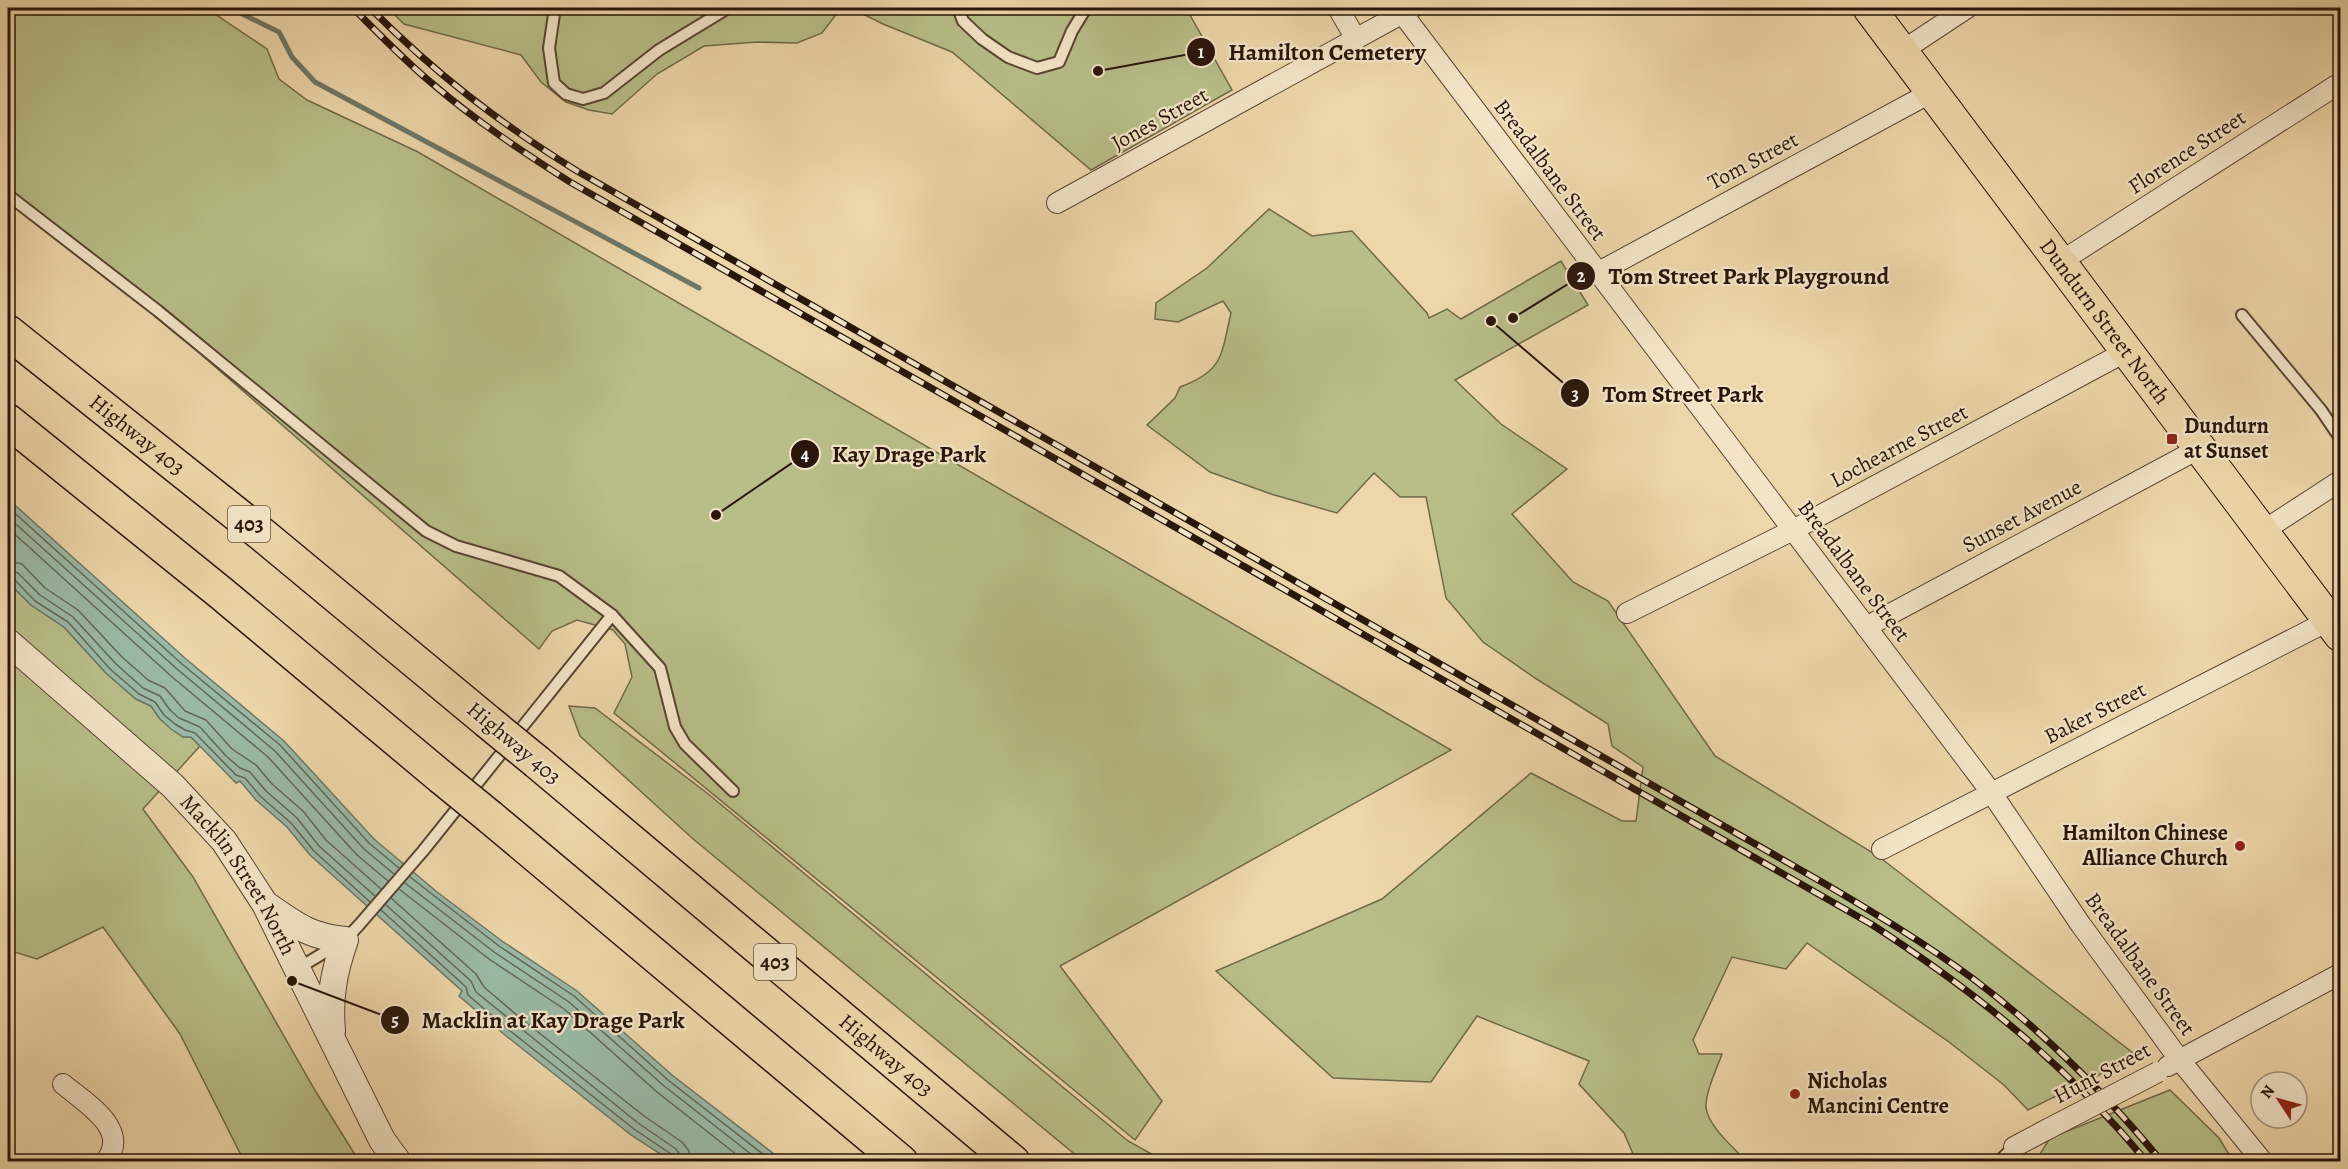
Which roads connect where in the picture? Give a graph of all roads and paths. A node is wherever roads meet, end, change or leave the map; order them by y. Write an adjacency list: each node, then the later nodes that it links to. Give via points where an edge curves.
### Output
1 (555, 8): 2 (lane, via 549,48 554,82 566,94 583,99 604,93 658,50)
2 (728, 8)
3 (958, 8): 4 (lane, via 963,21 982,39 1008,57 1037,68 1059,62)
4 (1086, 8)
5 (1338, 8): 9 (street)
6 (1869, 8): 10 (main road, Dundurn Street North)
7 (1966, 8): 10 (street)
8 (1407, 10): 9 (street, Jones Street); 16 (street, Breadalbane Street)
9 (1356, 39): 14 (street, Jones Street)
10 (1902, 51): 12 (main road, Dundurn Street North)
11 (2340, 83): 15 (street, Florence Street)
12 (1932, 92): 15 (main road, Dundurn Street North); 16 (street, Tom Street)
13 (8, 195): 27 (lane, via 158,311 426,531 456,546 559,576)
14 (1058, 203)
15 (2060, 262): 19 (main road, Dundurn Street North)
16 (1597, 273): 24 (street, Breadalbane Street)
17 (2242, 315): 21 (lane)
18 (8, 332): 45 (highway, Highway 403 / 403, bridge, via 264,536)
19 (2127, 351): 22 (main road, Dundurn Street North); 24 (street, Lochearne Street)
20 (8, 421): 44 (highway, bridge, via 221,593)
21 (2340, 438)
22 (2200, 448): 25 (main road, Dundurn Street North); 28 (street, Sunset Avenue)
23 (2340, 481): 25 (street)
24 (1793, 530): 26 (street, Lochearne Street); 28 (street, Breadalbane Street)
25 (2263, 531): 29 (main road, Dundurn Street North)
26 (1627, 613)
27 (612, 615): 31 (lane, via 660,668 675,727 685,744); 35 (lane, via 423,851)
28 (1866, 627): 32 (street, Breadalbane Street)
29 (2335, 628): 32 (street, Baker Street)
30 (8, 642): 34 (street, Macklin Street North, via 173,786 224,841)
31 (733, 791)
32 (1991, 792): 33 (street, Baker Street); 39 (street, Breadalbane Street)
33 (1882, 849)
34 (265, 904): 35 (street, via 319,937); 36 (street, Macklin Street North)
35 (352, 933): 36 (lane); 38 (street, via 334,971 330,1008)
36 (297, 969): 38 (street, Macklin Street North)
37 (2340, 974): 39 (street, Hunt Street)
38 (334, 1042): 43 (street, Macklin Street North, via 382,1140)
39 (2179, 1059): 41 (street, Hunt Street, bridge); 47 (street, Breadalbane Street)
40 (63, 1084): 42 (street, via 107,1122 112,1131 112,1151)
41 (2014, 1147): 46 (lane)
42 (105, 1161)
43 (398, 1161)
44 (901, 1161)
45 (1013, 1161)
46 (1998, 1161)
47 (2263, 1161)

